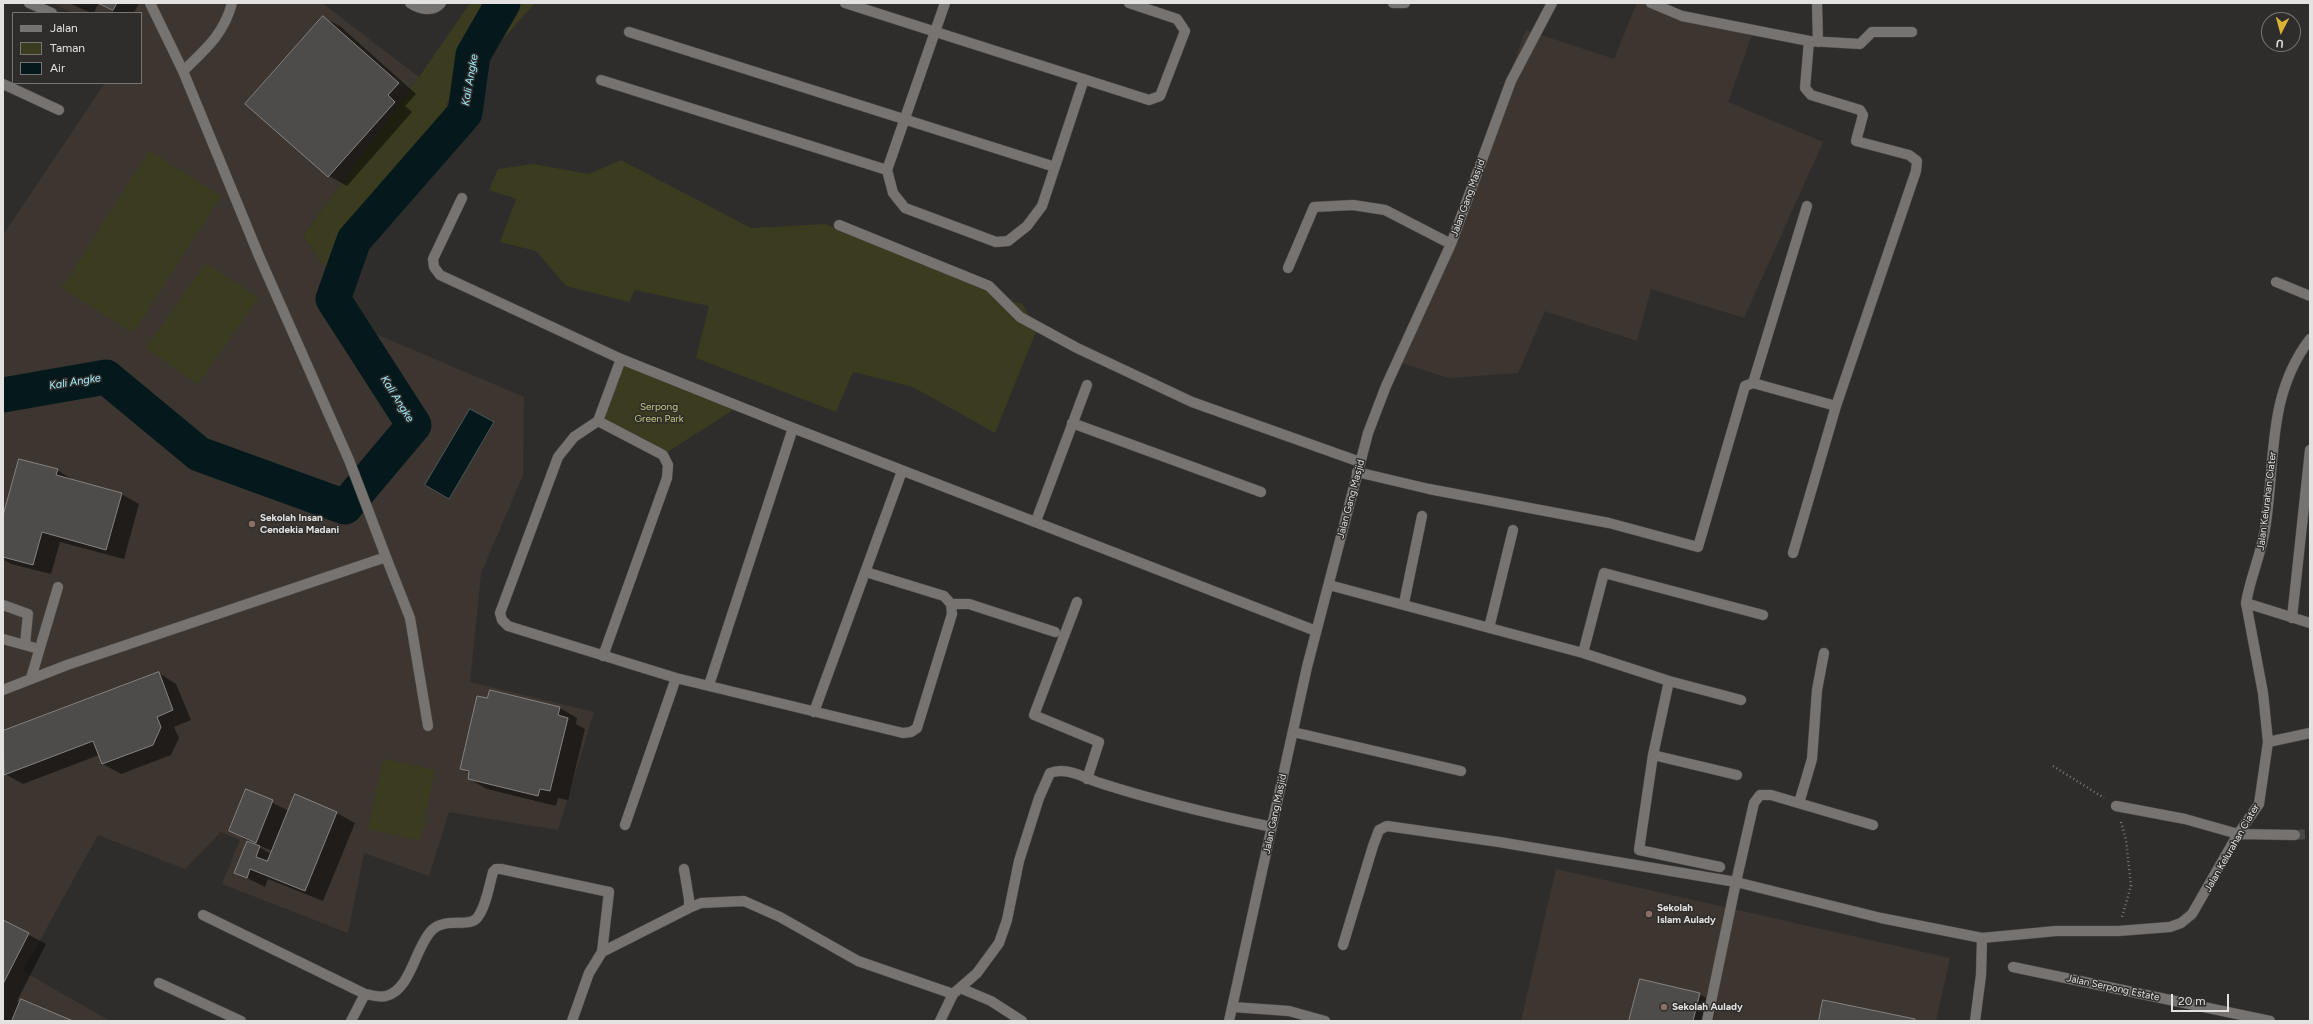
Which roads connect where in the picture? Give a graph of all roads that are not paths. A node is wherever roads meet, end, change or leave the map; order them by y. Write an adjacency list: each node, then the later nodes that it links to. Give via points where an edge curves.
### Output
1 (29, 3): 14 (street)
2 (150, 3): 19 (street)
3 (232, 3): 19 (street, via 227,21 218,37)
4 (410, 3): 5 (street, via 419,8 429,9)
5 (441, 3)
6 (845, 3): 15 (street)
7 (945, 3): 15 (street)
8 (1129, 3): 20 (street, via 1177,19 1185,31 1160,96 1149,100)
9 (1393, 3): 10 (street)
10 (1405, 3)
11 (1552, 3): 30 (street, Jalan Gang Masjid, via 1511,81)
12 (1651, 3): 18 (street, via 1682,16)
13 (1817, 3): 18 (street)
14 (50, 12)
15 (936, 31): 20 (street); 24 (street)
16 (629, 32): 24 (street)
17 (1912, 32): 18 (street, via 1872,32 1860,44)
18 (1813, 41): 38 (street, via 1805,88 1811,95 1860,110 1863,120 1856,140 1909,156 1916,161 1916,171)
19 (183, 71): 52 (street, via 259,256 349,460)
20 (1084, 79): 25 (street)
21 (601, 80): 26 (street)
22 (3, 84): 23 (street)
23 (58, 110)
24 (905, 118): 25 (street); 26 (street)
25 (1055, 167): 26 (street, via 1042,206 1028,226 1008,241 996,242 905,208 893,193)
26 (887, 170)
27 (462, 198): 35 (street, via 433,259 434,267 440,275)
28 (1807, 206): 36 (street)
29 (839, 225): 43 (street, via 989,286 1020,317 1077,348 1192,402)
30 (1451, 244): 31 (street, via 1385,210 1353,204 1314,207); 43 (street, Jalan Gang Masjid, via 1386,386)
31 (1288, 268)
32 (2276, 282): 33 (street)
33 (2310, 296)
34 (2310, 339): 58 (street, Jalan Kelurahan Ciater, via 2289,373 2276,414 2266,528)
35 (621, 359): 39 (street); 41 (street)
36 (1753, 383): 38 (street); 45 (street, via 1745,386 1698,547 1609,523 1429,489)
37 (1087, 385): 40 (street)
38 (1836, 406): 51 (street)
39 (598, 421): 72 (street, via 663,455 668,465 667,478); 72 (street, via 574,437 558,457 500,613 508,626)
40 (1072, 423): 46 (street); 49 (street)
41 (793, 428): 44 (street); 76 (street)
42 (2310, 450): 47 (street)
43 (1360, 462): 45 (street, Jalan Gang Masjid)
44 (902, 470): 49 (street); 53 (street)
45 (1357, 472): 54 (street, Jalan Gang Masjid)
46 (1261, 492)
47 (2307, 506): 62 (street)
48 (1422, 516): 57 (street)
49 (1036, 521): 65 (street)
50 (1513, 530): 64 (street)
51 (1793, 553)
52 (386, 557): 73 (street); 80 (street, via 410,618)
53 (866, 572): 59 (street, via 944,596); 79 (street)
54 (1329, 585): 57 (street); 65 (street, Jalan Gang Masjid)
55 (58, 587): 69 (street)
56 (1078, 602): 87 (street, via 1034,715 1099,742)
57 (1404, 603): 64 (street)
58 (2246, 603): 62 (street); 83 (street, Jalan Kelurahan Ciater, via 2263,693)
59 (951, 604): 66 (street, via 969,604); 79 (street, via 952,614 917,728 903,733)
60 (3, 605): 68 (street, via 28,614)
61 (1763, 615): 70 (street, via 1604,573)
62 (2292, 618): 63 (street)
63 (2310, 623)
64 (1489, 628): 70 (street)
65 (1316, 631): 81 (street, Jalan Gang Masjid)
66 (1055, 632)
67 (3, 639): 68 (street)
68 (25, 644): 69 (street)
69 (39, 649): 73 (street)
70 (1583, 652): 75 (street)
71 (1824, 653): 88 (street, via 1817,690 1812,759)
72 (603, 656): 74 (street)
73 (31, 678): 77 (street)
74 (676, 678): 76 (street); 90 (street)
75 (1669, 680): 78 (street); 84 (street)
76 (709, 685): 79 (street)
77 (3, 690)
78 (1741, 700)
79 (814, 712)
80 (428, 726)
81 (1293, 732): 85 (street); 92 (street, Jalan Gang Masjid)
82 (2310, 733): 83 (street)
83 (2268, 742): 93 (street, Jalan Kelurahan Ciater, via 2259,804)
84 (1653, 755): 86 (street); 95 (street, via 1639,850)
85 (1460, 771)
86 (1737, 775)
87 (1087, 778): 92 (street, via 1217,815); 105 (street, via 1056,770 1050,773 1045,781 1019,861 1007,920 999,943 977,973)
88 (1799, 803): 91 (street); 97 (street, via 1771,795 1760,795 1756,798)
89 (2116, 806): 93 (street, via 2185,819)
90 (625, 825)
91 (1873, 825)
92 (1272, 827): 107 (street, Jalan Gang Masjid)
93 (2238, 834): 94 (street); 100 (street, Jalan Kelurahan Ciater, via 2192,914 2181,923 2118,931 2056,931)
94 (2295, 835)
95 (1720, 867)
96 (684, 870): 98 (street)
97 (1736, 882): 100 (street, Jalan Kelurahan Ciater, via 1881,918); 101 (street, Jalan Kelurahan Ciater, via 1506,843 1386,826 1379,830 1373,846); 116 (street)
98 (689, 908): 102 (street); 105 (street, via 701,904 744,901 780,917 858,962)
99 (203, 915): 106 (street)
100 (1982, 938): 117 (street, via 1981,975)
101 (1343, 945)
102 (602, 952): 106 (street, via 609,892 496,869 477,918 472,922 446,922 437,926 431,931 398,990 385,996); 111 (street, via 589,974)
103 (2013, 967): 108 (street, Jalan Serpong Estate)
104 (159, 983): 109 (street)
105 (957, 991): 112 (street); 113 (street, via 991,1001)
106 (364, 994): 110 (street)
107 (1233, 1007): 114 (street, Jalan Gang Masjid); 115 (street, via 1289,1011)
108 (2259, 1020): 118 (street, Jalan Serpong Estate)
109 (241, 1021)
110 (351, 1021)
111 (572, 1021)
112 (940, 1021)
113 (1022, 1021)
114 (1230, 1021)
115 (1325, 1021)
116 (1707, 1021)
117 (1975, 1021)
118 (2270, 1021)

